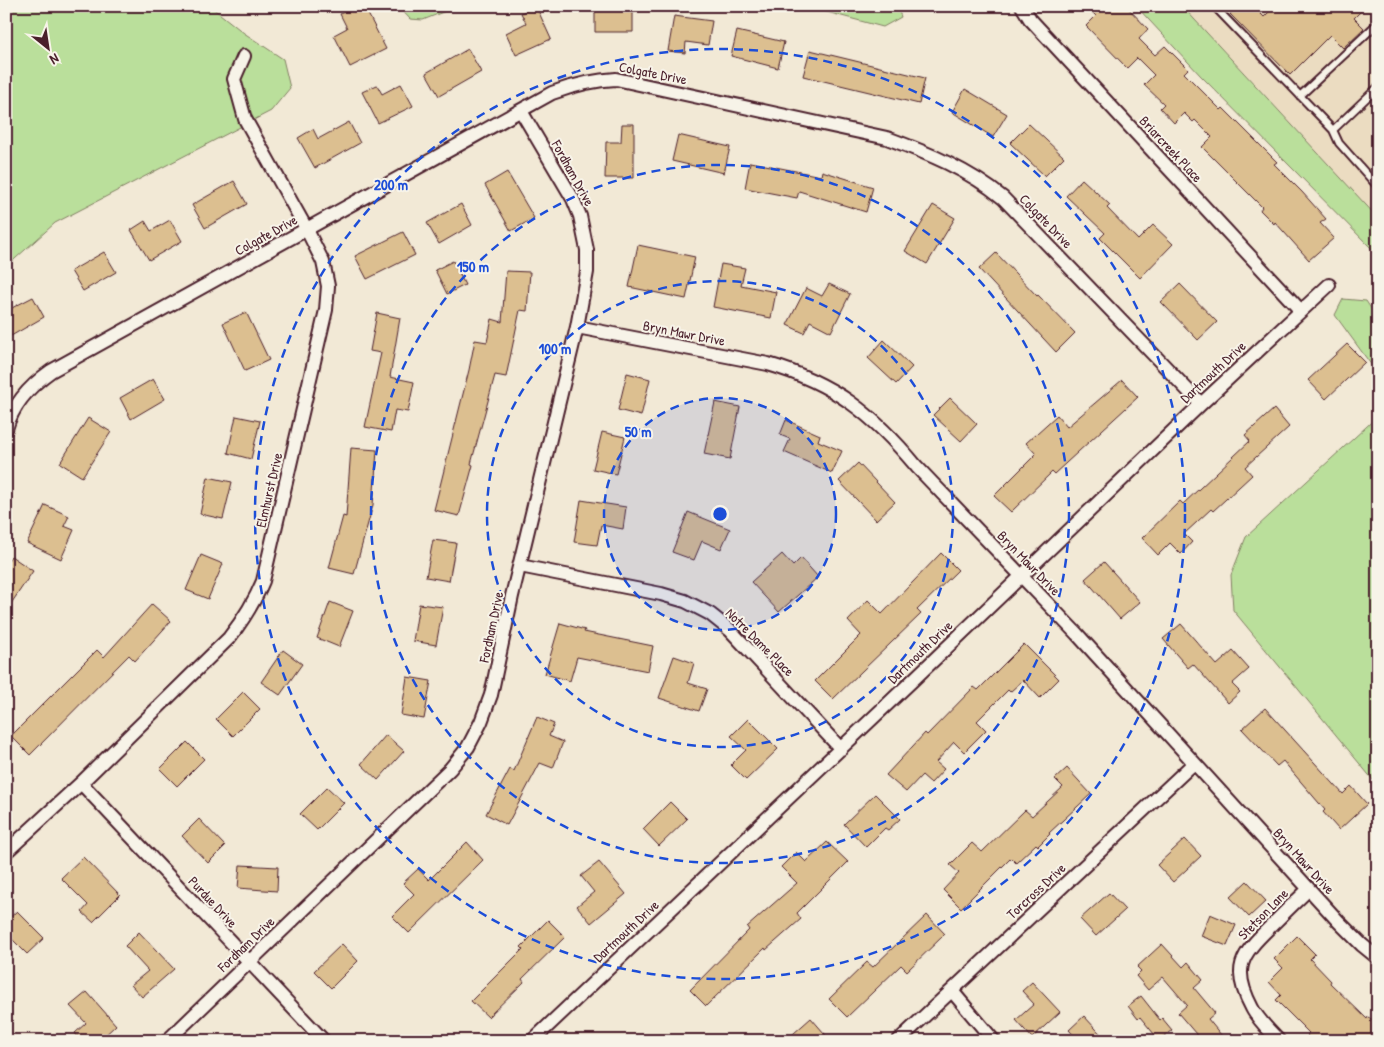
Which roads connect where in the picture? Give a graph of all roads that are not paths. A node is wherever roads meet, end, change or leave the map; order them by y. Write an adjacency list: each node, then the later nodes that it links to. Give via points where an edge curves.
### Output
1 (1022, 6): 12 (street, Briarcreek Place, via 1030,19)
2 (1214, 6): 6 (lane)
3 (1378, 22): 6 (lane)
4 (244, 56): 10 (street, Elmhurst Drive, via 234,79 245,118)
5 (1378, 87): 8 (lane)
6 (1300, 96): 8 (lane)
7 (521, 111): 10 (street, Colgate Drive); 13 (street, Fordham Drive, via 573,199 585,233 587,272); 14 (street, Colgate Drive, via 575,84 616,79 887,138 927,153 965,172 1003,198)
8 (1333, 130): 9 (lane, via 1339,143)
9 (1378, 187)
10 (307, 230): 15 (street, Colgate Drive, via 51,370 27,391); 20 (street, Elmhurst Drive, via 326,272 326,310 263,581 255,601 229,638)
11 (1329, 285): 12 (street, Dartmouth Drive)
12 (1301, 311): 14 (street, Dartmouth Drive)
13 (577, 327): 16 (street, Fordham Drive); 17 (street, Bryn Mawr Drive, via 768,364 821,384 877,422)
14 (1201, 404): 17 (street, Dartmouth Drive)
15 (6, 429)
16 (520, 566): 18 (street, Notre Dame Place, via 662,594 710,614 730,630); 24 (street, Fordham Drive, via 491,695 468,746 450,769)
17 (1021, 576): 18 (street, Dartmouth Drive); 19 (street, Bryn Mawr Drive)
18 (841, 748): 28 (street, Dartmouth Drive)
19 (1194, 763): 22 (street, Bryn Mawr Drive); 25 (street, Torcross Drive)
20 (81, 782): 21 (street, Elmhurst Drive); 24 (street, Purdue Drive)
21 (6, 852)
22 (1309, 889): 23 (street, Bryn Mawr Drive); 31 (street, Stetson Lane, via 1250,946 1242,965 1242,983 1252,1009)
23 (1378, 958)
24 (249, 962): 26 (street, Fordham Drive); 27 (street, Purdue Drive)
25 (952, 991): 29 (street, Torcross Drive); 30 (street)
26 (167, 1041)
27 (324, 1041)
28 (532, 1041)
29 (898, 1041)
30 (994, 1041)
31 (1279, 1041)

